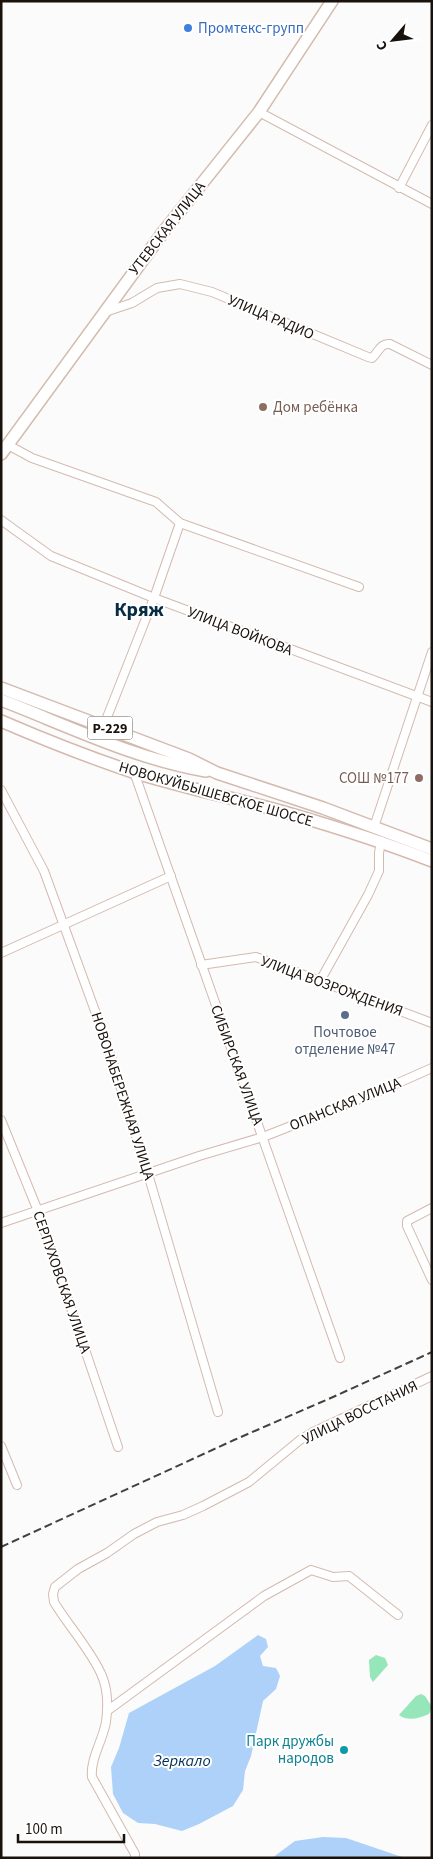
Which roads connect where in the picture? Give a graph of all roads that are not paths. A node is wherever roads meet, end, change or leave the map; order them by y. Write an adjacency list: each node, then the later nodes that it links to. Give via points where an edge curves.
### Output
1 (332, 1): 2 (main road, УТЕВСКАЯ УЛИЦА)
2 (259, 112): 4 (street); 6 (main road, УТЕВСКАЯ УЛИЦА)
3 (432, 125): 4 (street)
4 (399, 188): 5 (street)
5 (432, 204)
6 (103, 312): 7 (street, УЛИЦА РАДИО, via 132,303 157,288 180,284 212,292 368,357 372,358 381,346 390,344); 8 (main road, УТЕВСКАЯ УЛИЦА)
7 (432, 364)
8 (5, 449): 10 (street, via 156,502)
9 (1, 520): 12 (street, УЛИЦА ВОЙКОВА, via 47,555)
10 (180, 523): 11 (street); 12 (street)
11 (359, 587)
12 (154, 598): 15 (street, УЛИЦА ВОЙКОВА); 19 (street)
13 (432, 652): 15 (street)
14 (1, 688): 19 (main road, НОВОКУЙБЫШЕВСКОЕ ШОССЕ / Р-229)
15 (418, 698): 17 (street, УЛИЦА ВОЙКОВА); 23 (street)
16 (1, 700): 21 (main road, НОВОКУЙБЫШЕВСКОЕ ШОССЕ, via 131,751)
17 (432, 702)
18 (1, 721): 20 (main road, НОВОКУЙБЫШЕВСКОЕ ШОССЕ, via 61,747)
19 (104, 726): 21 (main road, НОВОКУЙБЫШЕВСКОЕ ШОССЕ / Р-229, via 190,759)
20 (134, 772): 24 (main road, НОВОКУЙБЫШЕВСКОЕ ШОССЕ); 27 (street, СИБИРСКАЯ УЛИЦА)
21 (217, 773): 23 (main road, НОВОКУЙБЫШЕВСКОЕ ШОССЕ)
22 (1, 790): 28 (street, НОВОНАБЕРЕЖНАЯ УЛИЦА, via 44,871)
23 (374, 827): 25 (main road, НОВОКУЙБЫШЕВСКОЕ ШОССЕ)
24 (381, 841): 26 (main road, НОВОКУЙБЫШЕВСКОЕ ШОССЕ); 31 (street, via 379,871)
25 (432, 849)
26 (432, 861)
27 (171, 876): 28 (street); 30 (street, СИБИРСКАЯ УЛИЦА)
28 (65, 925): 29 (street); 36 (street, НОВОНАБЕРЕЖНАЯ УЛИЦА)
29 (1, 953)
30 (201, 965): 31 (street, УЛИЦА ВОЗРОЖДЕНИЯ, via 256,958); 35 (street, СИБИРСКАЯ УЛИЦА)
31 (320, 981): 32 (street, УЛИЦА ВОЗРОЖДЕНИЯ)
32 (432, 1023)
33 (432, 1068): 35 (street, ОПАНСКАЯ УЛИЦА)
34 (1, 1120): 38 (street, СЕРПУХОВСКАЯ УЛИЦА)
35 (263, 1137): 36 (street, ОПАНСКАЯ УЛИЦА); 41 (street, СИБИРСКАЯ УЛИЦА)
36 (148, 1174): 38 (street, ОПАНСКАЯ УЛИЦА); 43 (street, НОВОНАБЕРЕЖНАЯ УЛИЦА)
37 (432, 1208): 40 (street, via 407,1221)
38 (38, 1210): 39 (street, ОПАНСКАЯ УЛИЦА); 45 (street, СЕРПУХОВСКАЯ УЛИЦА)
39 (1, 1224)
40 (432, 1280)
41 (340, 1358)
42 (432, 1376): 48 (street, УЛИЦА ВОССТАНИЯ, via 313,1432 249,1482 183,1516 157,1522 134,1534 55,1587 54,1602 102,1675)
43 (218, 1412)
44 (1, 1446): 46 (street)
45 (118, 1447)
46 (17, 1485)
47 (398, 1615): 48 (street, via 349,1576 333,1577 311,1570 264,1596)
48 (107, 1711): 49 (street, УЛИЦА ВОССТАНИЯ, via 91,1770 92,1778)
49 (135, 1856)

